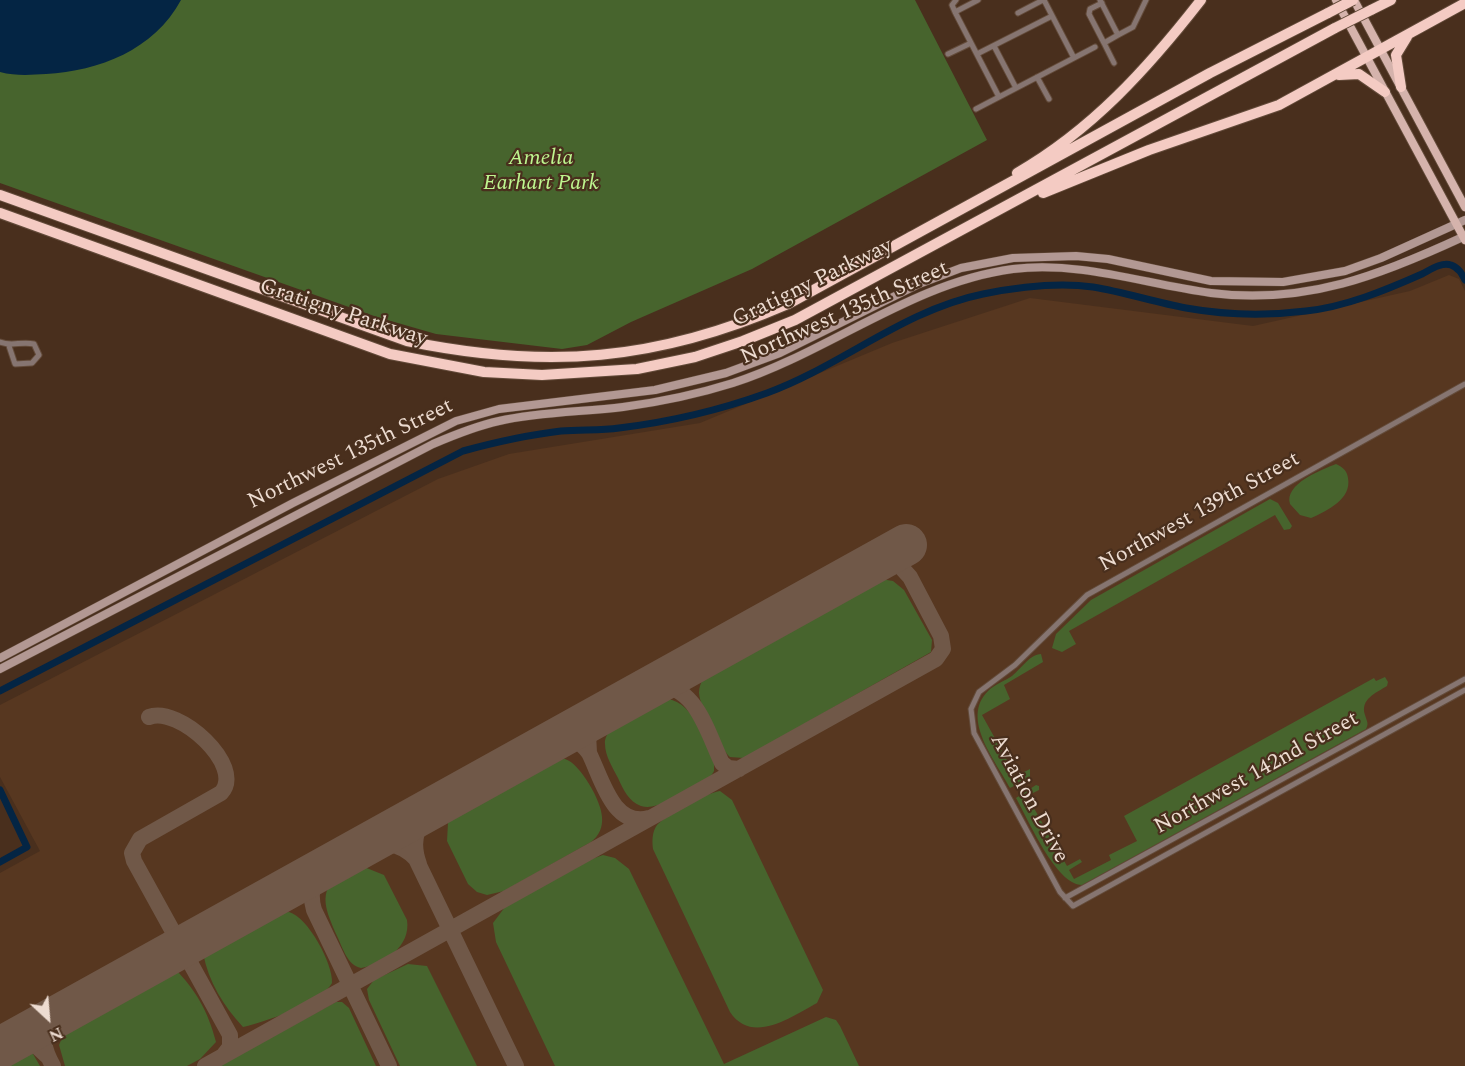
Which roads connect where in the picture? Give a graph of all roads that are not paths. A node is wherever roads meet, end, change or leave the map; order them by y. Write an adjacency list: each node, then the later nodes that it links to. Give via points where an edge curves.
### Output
1 (956, 0): 12 (street, via 952,4)
2 (978, 0): 12 (street)
3 (1043, 0): 13 (street); 14 (street)
4 (1146, 0): 16 (street, via 1133,27)
5 (1200, 0): 36 (highway, via 1136,79 1093,119 1063,144)
6 (1336, 0): 11 (highway); 24 (main road)
7 (1354, 0): 11 (highway, Gratigny Parkway, bridge); 21 (main road)
8 (1392, 0): 37 (highway, Gratigny Parkway, bridge)
9 (1101, 1): 16 (street); 18 (street, via 1088,12)
10 (1465, 3): 15 (highway)
11 (1327, 10): 36 (highway, Gratigny Parkway)
12 (955, 12): 17 (street)
13 (1018, 13)
14 (1052, 15): 19 (street); 25 (street)
15 (1411, 32): 21 (highway); 29 (highway, via 1396,55)
16 (1118, 35): 18 (street)
17 (971, 43): 22 (street); 23 (street)
18 (1104, 43): 26 (street)
19 (994, 46): 23 (street); 30 (street)
20 (1095, 47): 25 (street)
21 (1380, 48): 24 (highway); 29 (main road)
22 (948, 54)
23 (977, 54): 32 (street)
24 (1366, 56): 28 (highway); 31 (main road)
25 (1074, 58): 27 (street)
26 (1114, 63)
27 (1037, 77): 30 (street); 33 (street)
28 (1330, 77): 31 (highway, via 1359,74); 37 (highway, via 1280,105 1149,150)
29 (1401, 87): 38 (main road)
30 (1016, 88): 32 (street)
31 (1386, 92): 41 (main road)
32 (999, 97): 34 (street)
33 (1049, 99)
34 (976, 109)
35 (0, 195): 36 (highway, Gratigny Parkway, via 407,341 457,352 564,359 674,345 737,326 788,304)
36 (975, 201)
37 (1007, 207): 39 (highway, Gratigny Parkway, via 795,320 743,341 695,357 638,369 542,375 484,372 390,354)
38 (1465, 207)
39 (0, 213)
40 (1465, 220): 41 (main road, Northwest 135th Street)
41 (1456, 224): 42 (main road); 46 (main road, Northwest 135th Street, via 1345,271 1283,282 1211,281 1076,256 987,261 919,284 805,342 726,372 655,390 499,409 456,421)
42 (1465, 238): 47 (main road, Northwest 135th Street, via 1389,271 1330,288 1290,294 1209,292 1076,268 1014,269 988,274 929,292 810,353 731,384 656,402 500,421 459,433)
43 (1, 343): 44 (street)
44 (9, 346): 44 (street, via 15,364 32,363 39,356 34,344)
45 (1465, 384): 52 (street, Northwest 139th Street, via 1087,594)
46 (293, 503): 47 (main road); 48 (main road, Northwest 135th Street)
47 (298, 514): 49 (main road, Northwest 135th Street)
48 (0, 658)
49 (0, 669)
50 (1465, 679): 53 (street, Northwest 142nd Street)
51 (1465, 690): 54 (street, Northwest 142nd Street)
52 (974, 700): 53 (street, Aviation Drive, via 974,733)
53 (1065, 898): 54 (street, Aviation Drive)
54 (1073, 906)

